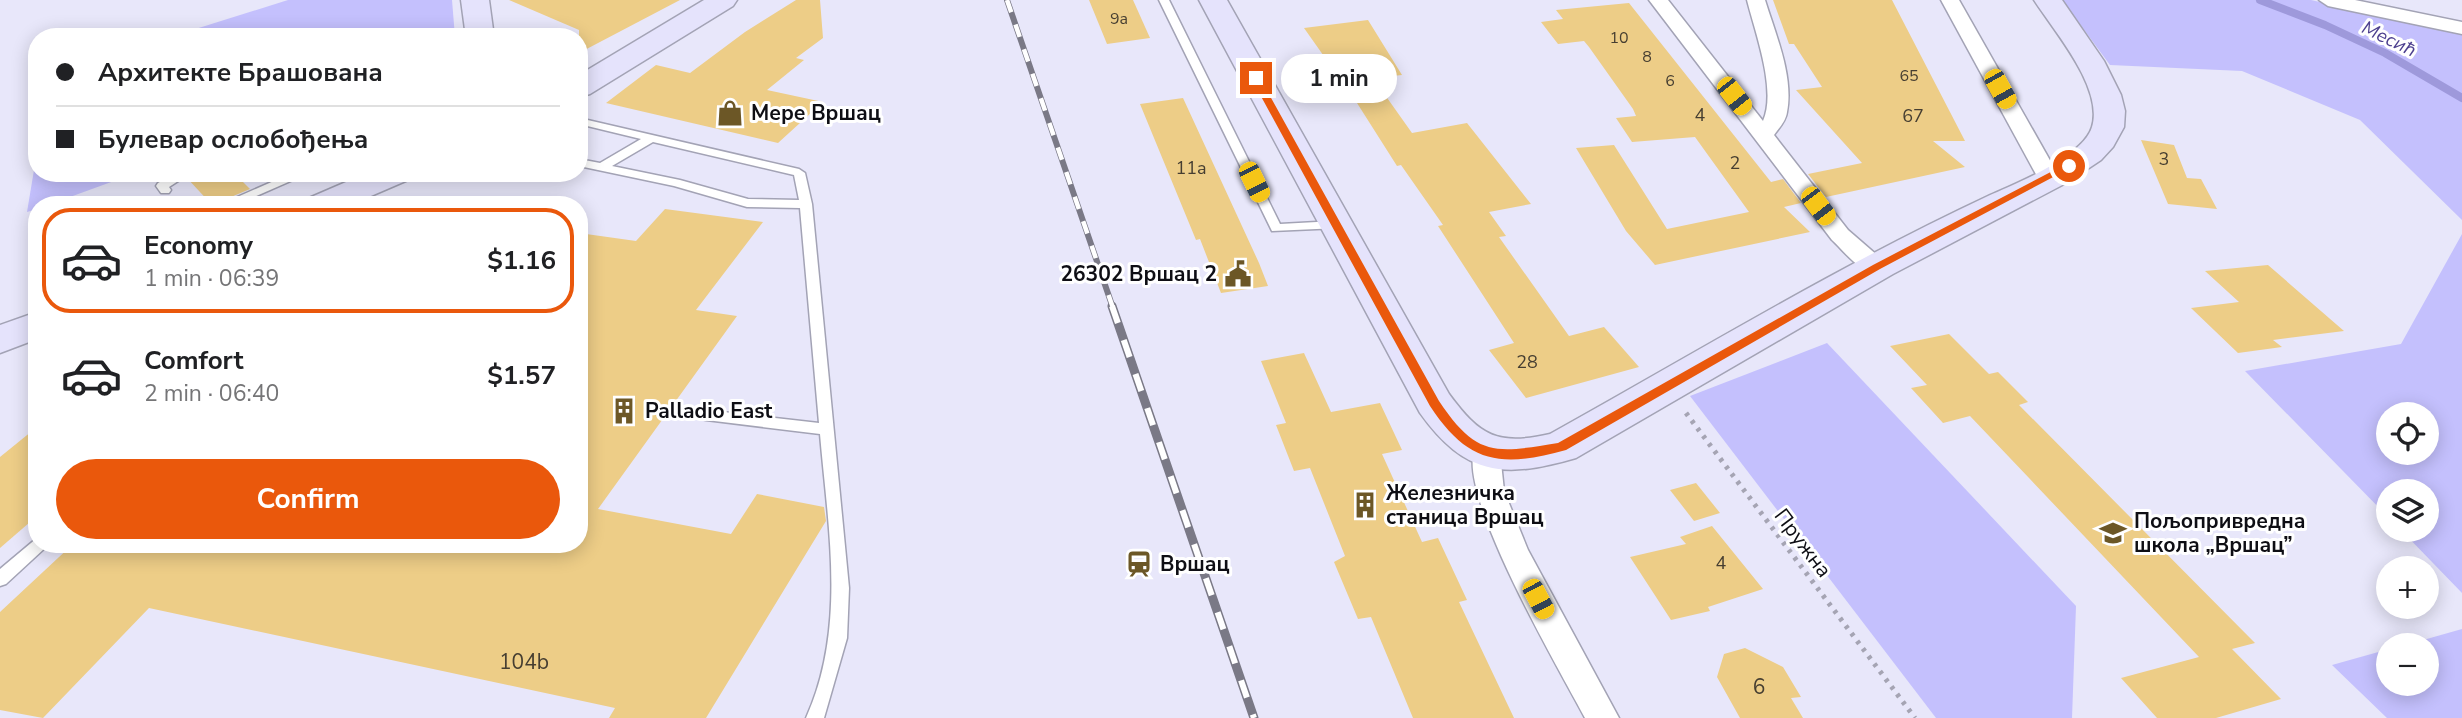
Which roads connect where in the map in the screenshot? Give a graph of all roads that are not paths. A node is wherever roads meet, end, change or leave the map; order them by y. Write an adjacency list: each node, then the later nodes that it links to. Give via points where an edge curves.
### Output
1 (475, 0): 10 (street)
2 (723, 0): 12 (street)
3 (1164, 0): 26 (lane, via 1276,228)
4 (1213, 0): 26 (street)
5 (1658, 0): 14 (street)
6 (1756, 0): 14 (street, via 1777,103 1777,113)
7 (1951, 0): 18 (street)
8 (2049, 0): 18 (street, via 2098,76 2109,108 2108,128 2090,154)
9 (2328, 0): 11 (street)
10 (479, 28)
11 (2462, 28)
12 (588, 82)
13 (588, 123): 15 (lane)
14 (1764, 134): 27 (street, via 1840,235)
15 (652, 138): 17 (lane); 25 (lane, via 799,173)
16 (588, 164): 17 (lane)
17 (601, 167): 25 (lane, via 747,202)
18 (2049, 178): 27 (street)
19 (163, 182): 22 (lane)
20 (281, 182): 23 (lane)
21 (376, 182): 24 (street)
22 (165, 190)
23 (247, 196)
24 (343, 196)
25 (806, 204): 31 (lane)
26 (1335, 225): 32 (street, via 1447,423)
27 (1877, 267): 32 (street, via 1561,447 1514,455)
28 (28, 328): 29 (street)
29 (0, 340)
30 (706, 415): 31 (lane)
31 (826, 429): 35 (lane, via 841,588 838,638)
32 (1486, 453): 36 (street, via 1490,491 1513,551)
33 (29, 553): 34 (lane)
34 (0, 579)
35 (815, 718)
36 (1602, 718)

